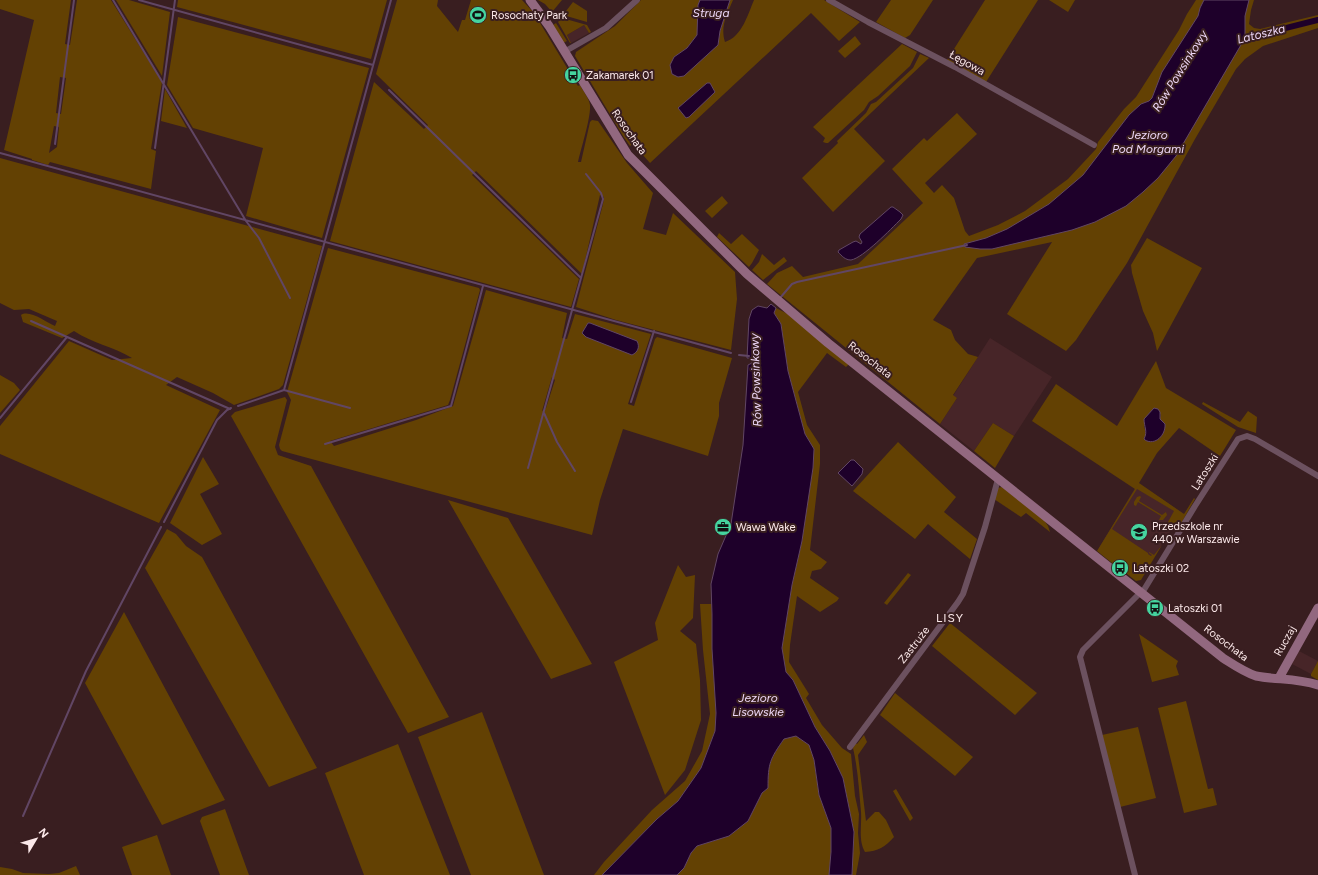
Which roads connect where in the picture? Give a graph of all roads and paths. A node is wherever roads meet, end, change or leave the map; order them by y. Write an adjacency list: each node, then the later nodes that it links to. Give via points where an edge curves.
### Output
1 (530, 0): 4 (street, Rosochata)
2 (637, 0): 4 (street, via 606,28)
3 (829, 0): 5 (street, Łęgowa)
4 (564, 52): 7 (street, Rosochata, via 628,155 748,274 828,343)
5 (1094, 145)
6 (1318, 476): 8 (street, Latoszki, via 1255,439 1247,436 1238,439)
7 (998, 478): 8 (street, Rosochata); 13 (street, Zastruże, via 963,594)
8 (1142, 592): 11 (street, Rosochata, via 1223,658 1245,672); 14 (street, via 1083,650 1080,657)
9 (1318, 608): 10 (street, Ruczaj)
10 (1316, 617): 11 (street, Ruczaj)
11 (1279, 678): 12 (street, Rosochata)
12 (1318, 685)
13 (850, 747)
14 (1135, 875)

